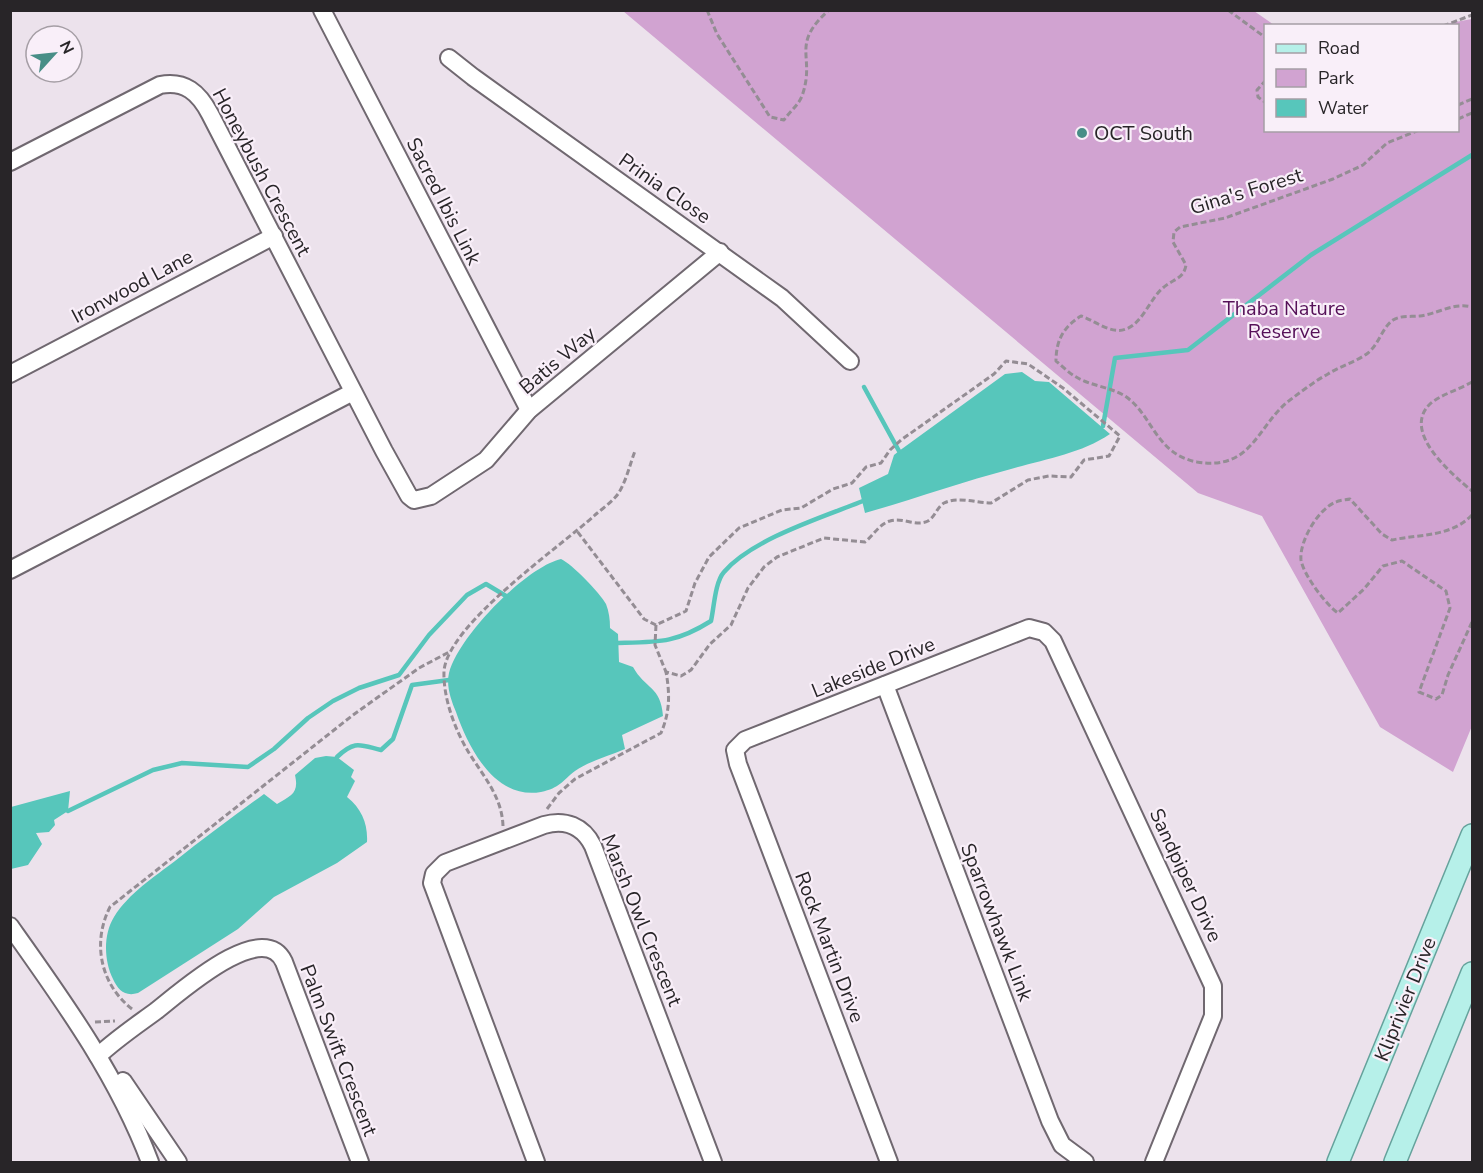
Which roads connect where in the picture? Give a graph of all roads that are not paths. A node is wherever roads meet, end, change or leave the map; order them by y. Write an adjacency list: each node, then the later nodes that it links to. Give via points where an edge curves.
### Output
1 (322, 10): 9 (street, Sacred Ibis Link)
2 (449, 58): 5 (street, Prinia Close)
3 (10, 162): 4 (street, Honeybush Crescent, via 150,89 168,83 181,84 201,98)
4 (274, 236): 7 (street, Ironwood Lane); 8 (street, Honeybush Crescent)
5 (720, 252): 6 (street, Prinia Close, via 782,298); 9 (street, Batis Way)
6 (850, 361)
7 (10, 374)
8 (353, 392): 10 (street, Honeybush Crescent, via 410,496); 11 (street)
9 (529, 410): 10 (street, Batis Way, via 486,460)
10 (422, 499)
11 (11, 568)
12 (1026, 628): 13 (street, Lakeside Drive); 26 (street, Sandpiper Drive, via 1040,630 1053,641 1213,986 1213,1016)
13 (885, 685): 14 (street, Lakeside Drive); 25 (street, Sparrowhawk Link, via 1050,1121 1062,1145)
14 (737, 746): 24 (street, Rock Martin Drive, via 738,764)
15 (1473, 835): 27 (main road, Kliprivier Drive)
16 (10, 926): 18 (street)
17 (1473, 973): 28 (main road)
18 (98, 1052): 19 (street); 20 (street); 21 (street, Palm Swift Crescent, via 222,961 259,948 274,950 284,962)
19 (150, 1162)
20 (178, 1162)
21 (360, 1162)
22 (536, 1162): 23 (street, Marsh Owl Crescent, via 432,883 434,874 445,863 553,823 568,824 583,832 593,846)
23 (713, 1162)
24 (889, 1162)
25 (1085, 1162)
26 (1154, 1162)
27 (1338, 1162)
28 (1395, 1162)

